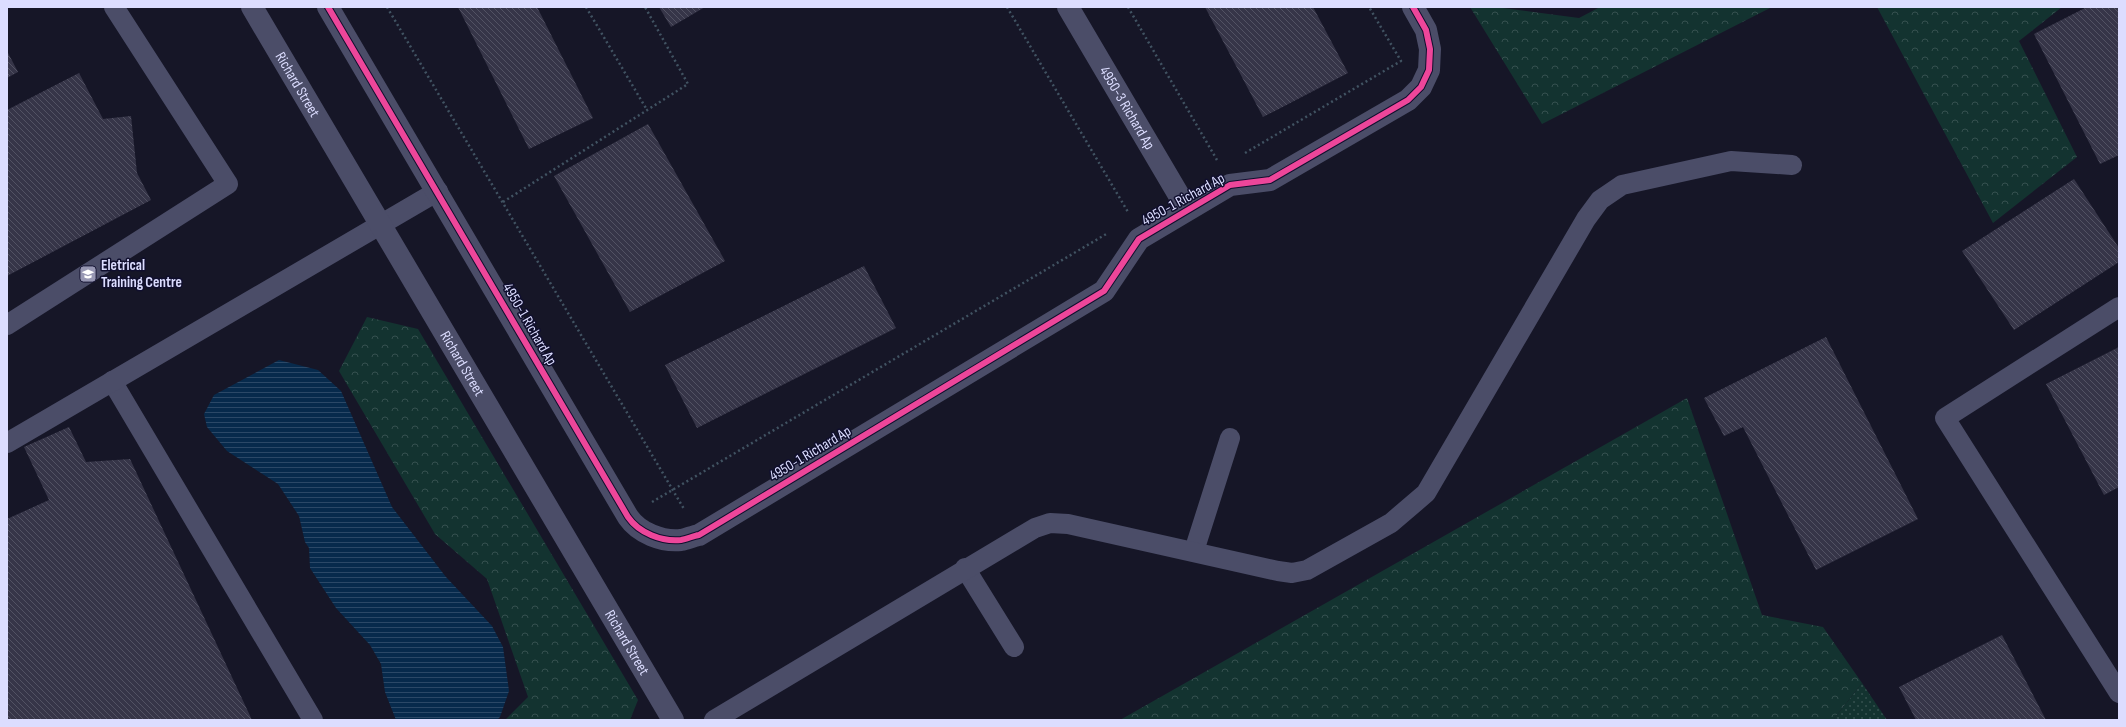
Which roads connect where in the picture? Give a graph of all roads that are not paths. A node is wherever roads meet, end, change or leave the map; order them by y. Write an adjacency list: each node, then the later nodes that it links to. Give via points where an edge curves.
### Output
1 (114, 7): 11 (lane, via 228,184)
2 (252, 7): 9 (street, Richard Street)
3 (328, 7): 7 (street, 4950-1 Richard Ap)
4 (1068, 7): 8 (street, 4950-3 Richard Ap)
5 (1413, 7): 8 (street, 4950-1 Richard Ap, via 1426,30 1430,50 1429,70 1421,87 1408,100 1270,180 1230,185)
6 (1792, 165): 15 (lane, via 1731,161 1622,185 1600,200 1586,219 1426,494 1391,523 1307,570 1292,573)
7 (438, 191): 8 (street, 4950-1 Richard Ap, via 628,517 645,532 663,539 681,540 699,535 1104,292 1139,239); 9 (lane)
8 (1187, 209)
9 (380, 226): 12 (lane); 20 (street, Richard Street)
10 (2119, 307): 18 (lane, via 1945,418)
11 (7, 325)
12 (112, 381): 14 (lane); 19 (lane)
13 (1230, 438): 15 (lane)
14 (7, 443)
15 (1194, 551): 16 (lane, via 1068,524 1050,523 1035,528)
16 (965, 568): 17 (lane); 21 (lane)
17 (1014, 647)
18 (2119, 693)
19 (313, 720)
20 (673, 720)
21 (714, 720)

